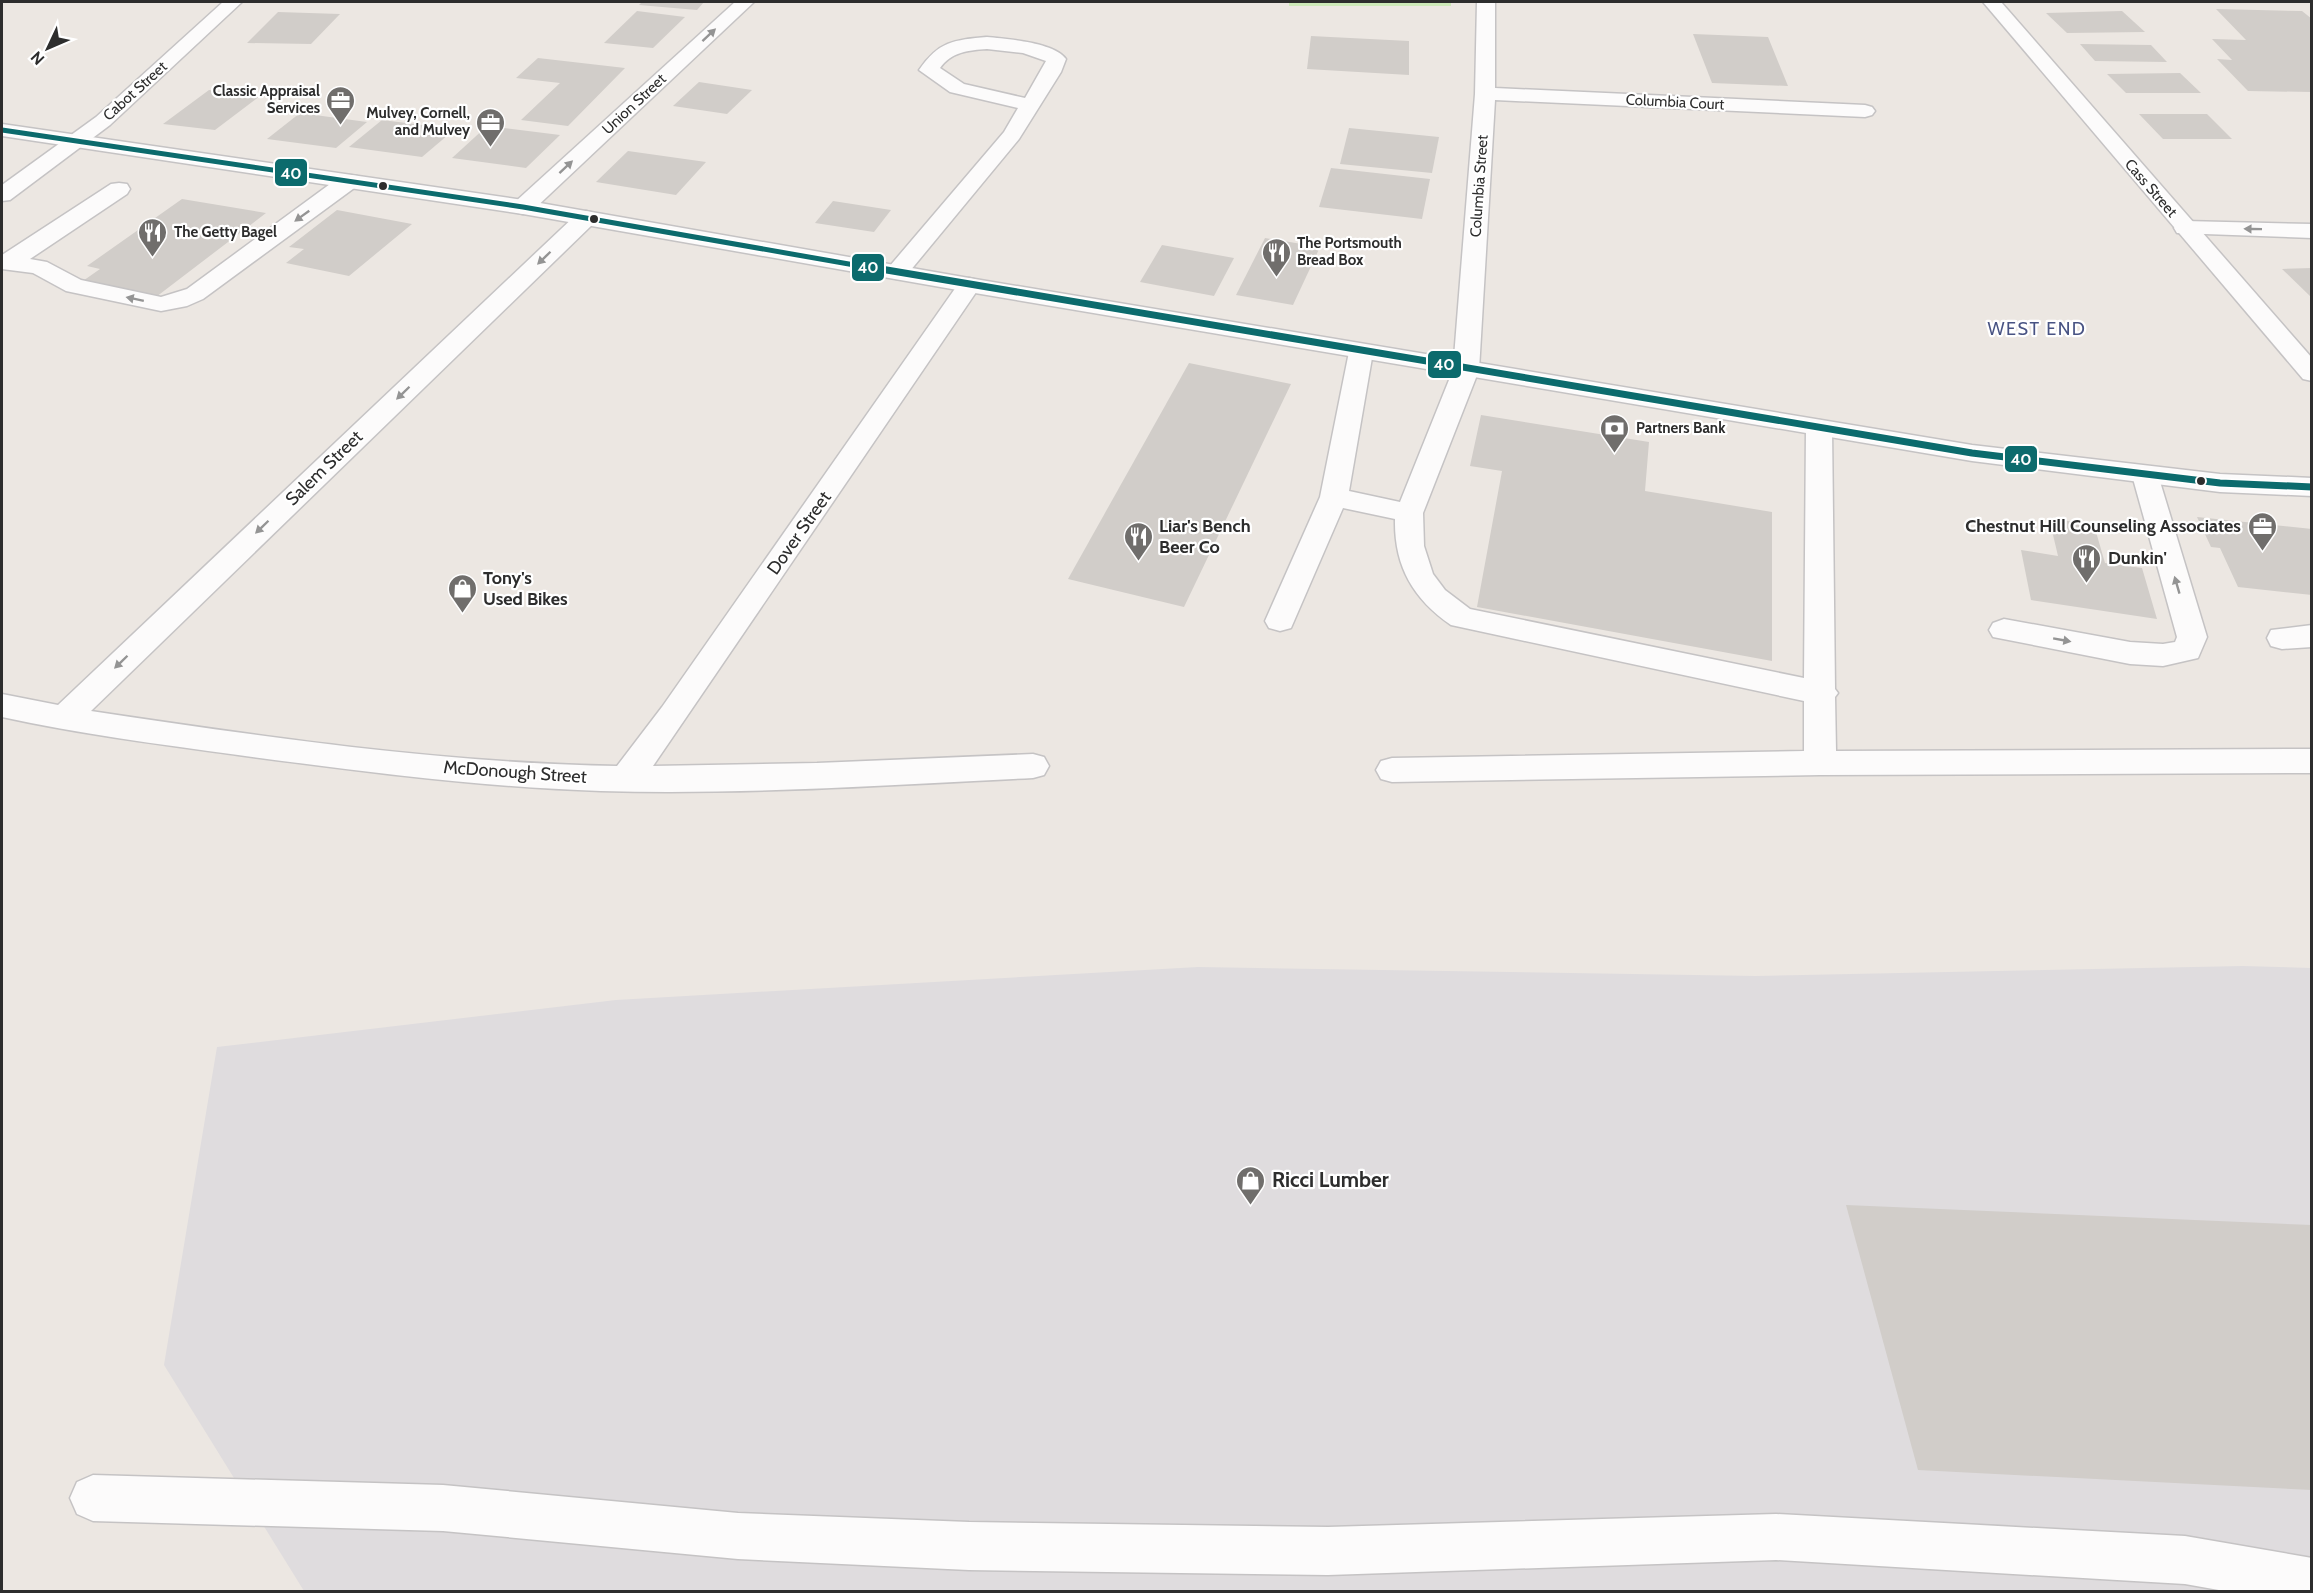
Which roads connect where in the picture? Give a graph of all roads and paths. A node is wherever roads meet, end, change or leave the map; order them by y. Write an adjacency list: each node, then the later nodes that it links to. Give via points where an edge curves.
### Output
1 (233, 2): 9 (street, Cabot Street)
2 (745, 2): 13 (street, Union Street, one-way to 2)
3 (1486, 2): 5 (street, Columbia Street)
4 (1992, 2): 15 (street, Cass Street)
5 (1485, 94): 7 (street, Columbia Court); 21 (street, Columbia Street)
6 (1029, 105): 6 (street, via 1056,59 1043,51 995,43 965,45 932,60 929,70 957,88); 18 (street, via 1012,135)
7 (1865, 111)
8 (2, 130): 9 (street)
9 (77, 142): 10 (street); 12 (street, Cabot Street)
10 (349, 181): 13 (street); 17 (street, one-way to 17, via 195,294 179,301 161,304 74,286 39,267)
11 (119, 189): 17 (street)
12 (2, 195)
13 (523, 207): 14 (street)
14 (586, 218): 18 (street); 34 (street, Salem Street, one-way to 34)
15 (2185, 228): 16 (street, one-way to 15); 22 (street, Cass Street)
16 (2312, 231)
17 (5, 262)
18 (897, 272): 19 (street)
19 (969, 285): 20 (street); 39 (street, Dover Street)
20 (1361, 352): 21 (street); 26 (street)
21 (1466, 370): 23 (street); 27 (street, Columbia Street)
22 (2312, 374)
23 (1819, 428): 24 (street); 32 (street)
24 (2145, 475): 25 (street); 29 (street, one-way to 24, via 2130,653 2163,655 2187,650 2192,637)
25 (2312, 487)
26 (1334, 497): 27 (street); 28 (street)
27 (1409, 513): 32 (street, via 1407,538 1414,566 1424,586 1442,606 1461,618)
28 (1280, 621)
29 (2004, 630)
30 (2312, 636): 31 (street)
31 (2282, 638)
32 (1821, 693): 36 (street)
33 (2, 706): 34 (street, McDonough Street)
34 (63, 719): 39 (street, McDonough Street, via 493,772)
35 (2312, 761): 36 (street)
36 (1820, 763): 38 (street)
37 (1033, 766): 39 (street, McDonough Street, via 744,778)
38 (1392, 770)
39 (626, 778)
40 (93, 1498): 41 (street, via 443,1508 738,1536 969,1546 1328,1551 1776,1537 2185,1560)
41 (2312, 1582)

